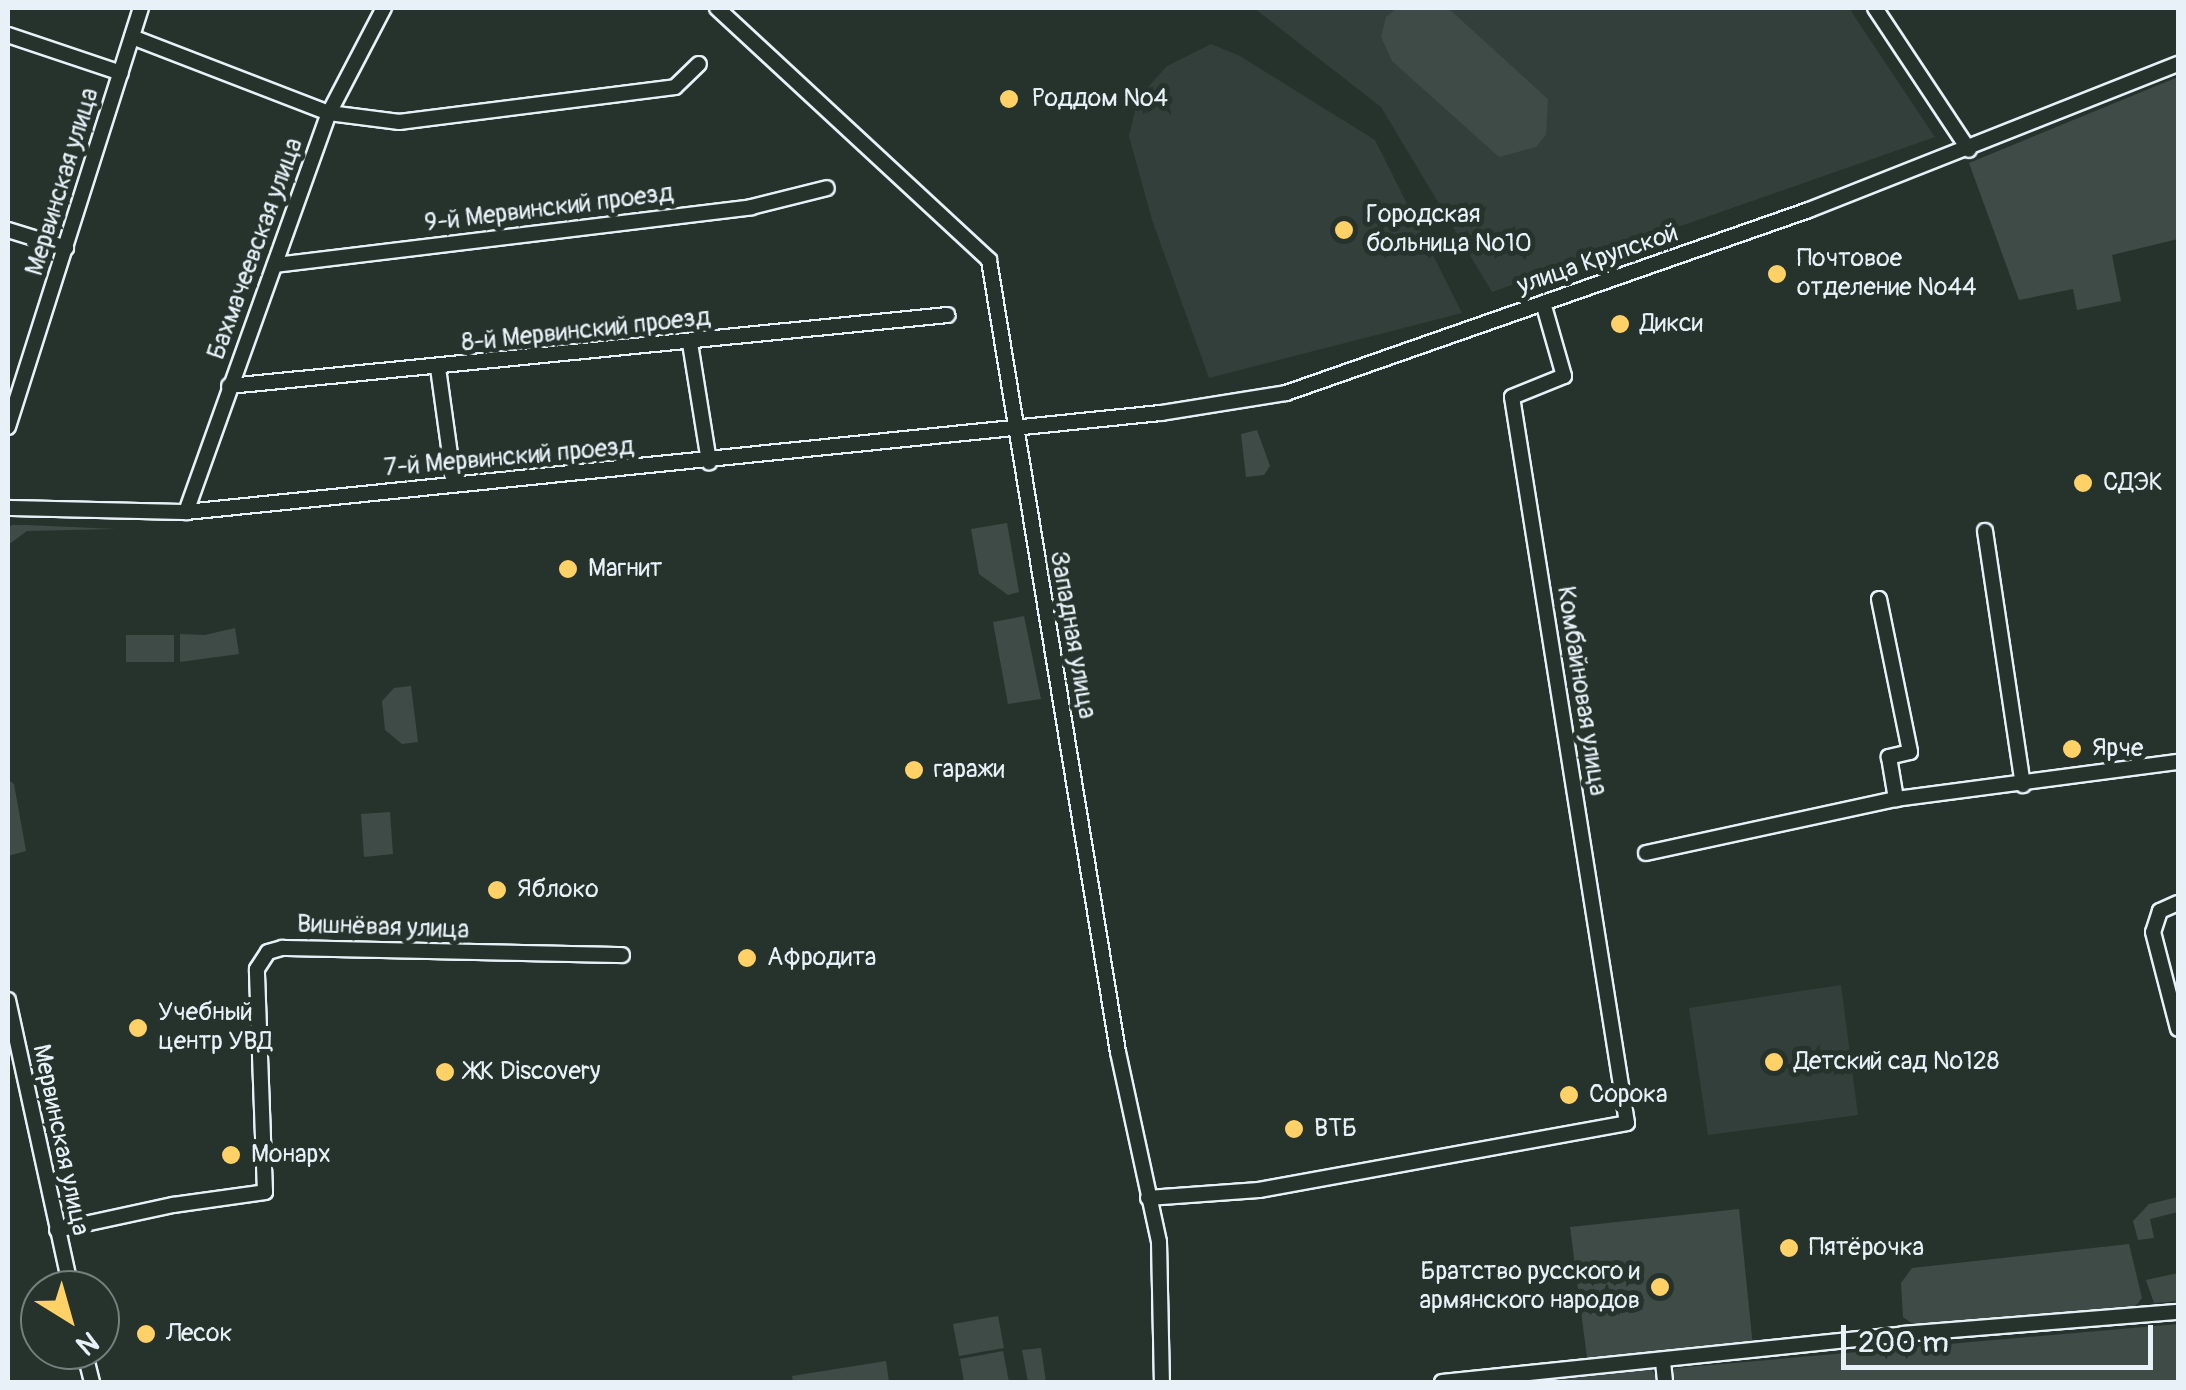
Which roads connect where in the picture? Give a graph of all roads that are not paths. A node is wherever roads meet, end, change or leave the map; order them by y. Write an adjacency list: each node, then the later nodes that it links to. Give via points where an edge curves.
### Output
1 (141, 8): 6 (street, Мервинская улица)
2 (384, 8): 10 (street, Бахмачеевская улица)
3 (717, 8): 22 (street, Западная улица, via 989,260)
4 (1874, 8): 11 (street)
5 (8, 35): 9 (street)
6 (132, 37): 9 (street, Мервинская улица); 10 (street)
7 (699, 64): 10 (street, via 675,88 400,122)
8 (2178, 64): 11 (street, улица Крупской)
9 (121, 73): 14 (street, Мервинская улица)
10 (329, 114): 15 (street, Бахмачеевская улица)
11 (1969, 150): 16 (street, улица Крупской)
12 (827, 188): 15 (street, 9-й Мервинский проезд, via 750,207)
13 (8, 230): 14 (street)
14 (66, 248): 21 (street, Мервинская улица)
15 (276, 265): 20 (street, Бахмачеевская улица)
16 (1543, 303): 22 (street, улица Крупской, via 1286,392); 37 (street, Комбайновая улица, via 1564,376 1512,397 1628,1123 1259,1190)
17 (948, 315): 18 (street, 8-й Мервинский проезд)
18 (690, 343): 19 (street, 8-й Мервинский проезд); 23 (street)
19 (438, 368): 20 (street, 8-й Мервинский проезд); 24 (street)
20 (229, 386): 26 (street, Бахмачеевская улица)
21 (8, 427)
22 (1014, 428): 23 (street, 7-й Мервинский проезд); 37 (street, Западная улица)
23 (709, 462): 24 (street, 7-й Мервинский проезд)
24 (454, 484): 26 (street, 7-й Мервинский проезд)
25 (8, 508): 26 (street, 7-й Мервинский проезд)
26 (186, 512)
27 (1985, 531): 30 (street)
28 (1879, 600): 31 (street, via 1910,752 1889,757)
29 (2178, 762): 30 (street)
30 (2024, 785): 31 (street)
31 (1896, 799): 32 (street)
32 (1646, 853)
33 (2178, 903): 36 (street, via 2160,911 2153,932)
34 (622, 955): 38 (street, Вишнёвая улица, via 268,952 257,969 265,1192)
35 (8, 1000): 38 (street, Мервинская улица)
36 (2178, 1029)
37 (1148, 1198): 42 (street, Западная улица, via 1162,1264)
38 (57, 1230): 39 (street, Мервинская улица)
39 (66, 1270)
40 (2178, 1312): 41 (street)
41 (1662, 1362): 43 (street); 44 (street)
42 (1162, 1382)
43 (1442, 1382)
44 (1666, 1382)

